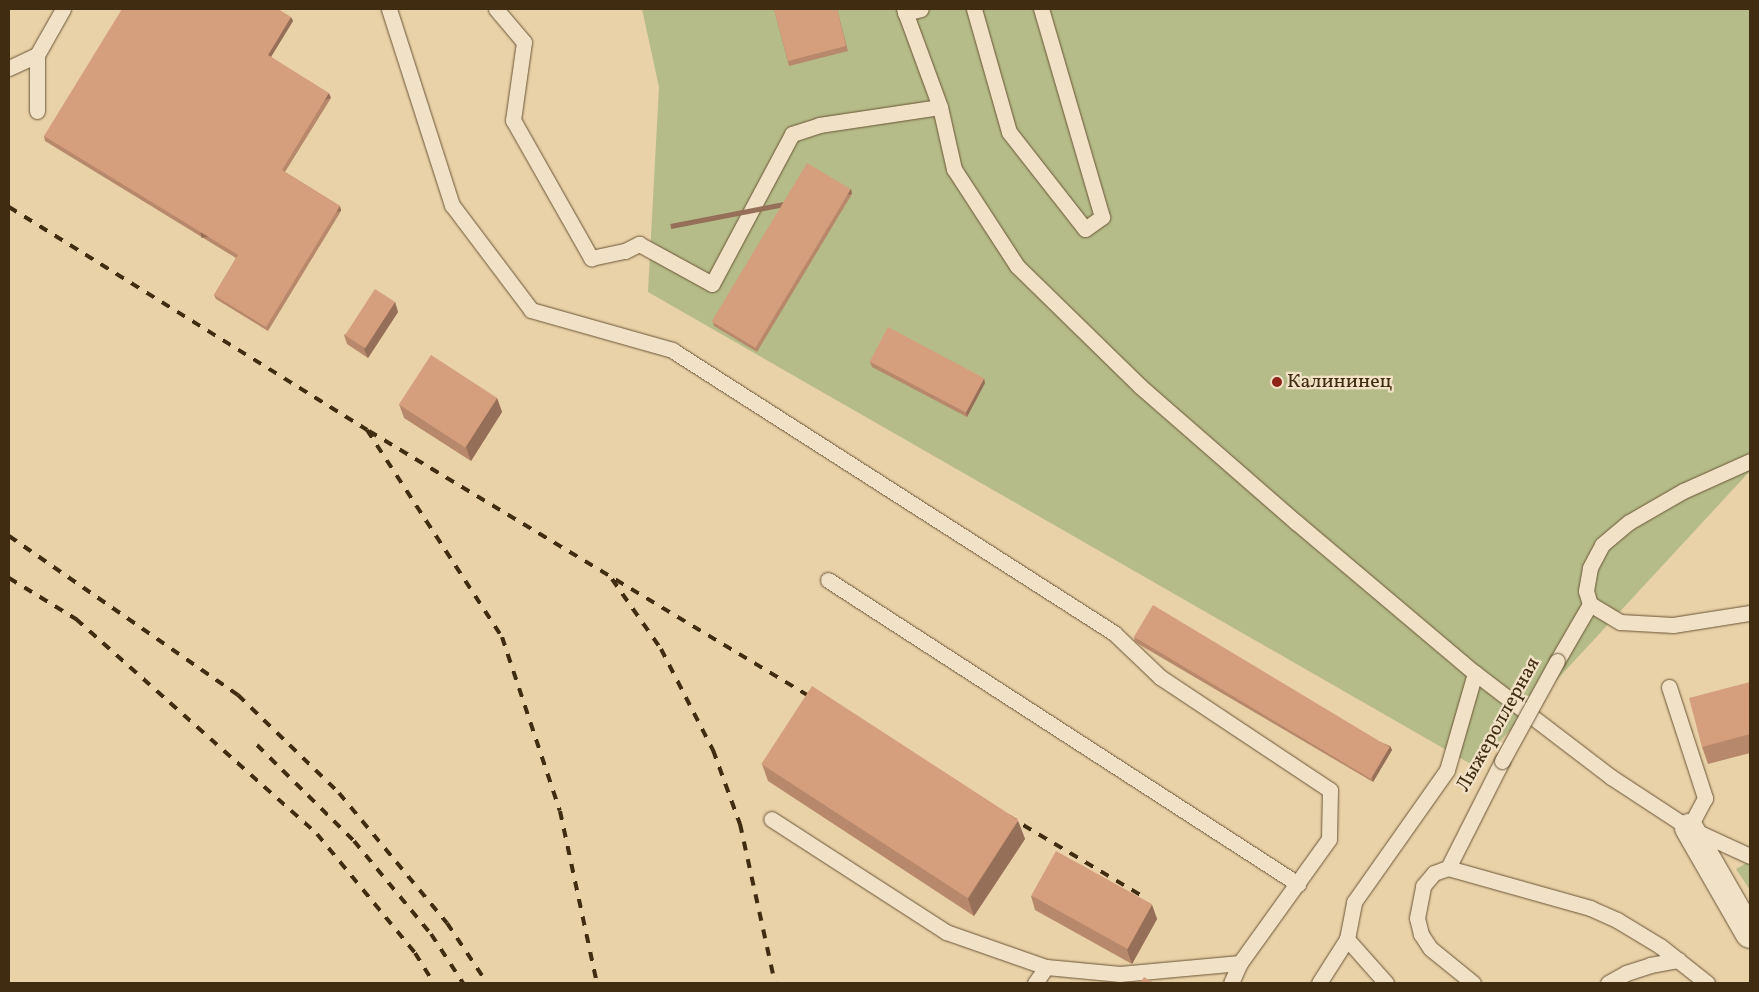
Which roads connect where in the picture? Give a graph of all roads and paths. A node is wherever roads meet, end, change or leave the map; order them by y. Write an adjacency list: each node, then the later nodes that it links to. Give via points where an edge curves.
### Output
1 (63, 9): 8 (lane)
2 (389, 9): 22 (lane, via 452,205 531,310 672,350 1114,633 1160,677 1330,790 1329,839)
3 (496, 9): 10 (lane, via 524,42 513,120 591,258 625,251 639,244 712,284 792,134 819,125)
4 (921, 9): 7 (lane)
5 (974, 9): 6 (lane, via 1009,132 1085,229 1102,217)
6 (1042, 9)
7 (904, 11): 10 (lane)
8 (36, 55): 9 (lane); 11 (lane)
9 (9, 68)
10 (940, 107): 16 (lane, via 954,169 1017,266 1141,387)
11 (37, 111)
12 (1750, 461): 14 (lane, via 1629,522 1602,545 1590,568 1586,591)
13 (828, 580): 22 (lane)
14 (1590, 604): 15 (lane, via 1620,622 1653,624 1673,625); 21 (lane, Лыжероллерная, bridge, via 1502,761)
15 (1750, 613)
16 (1475, 673): 19 (lane, via 1611,777); 24 (lane, via 1447,770 1354,902)
17 (1669, 686): 19 (lane, via 1705,798)
18 (771, 819): 27 (lane, via 946,932)
19 (1689, 828): 20 (lane); 23 (street)
20 (1750, 856)
21 (1448, 868): 25 (lane, via 1590,908 1617,920); 32 (lane, via 1434,873 1423,886 1416,918 1420,934 1430,948)
22 (1298, 884): 26 (lane)
23 (1750, 934)
24 (1347, 939): 30 (lane); 31 (lane)
25 (1679, 960): 33 (lane, via 1626,972); 34 (lane)
26 (1240, 962): 27 (lane, via 1120,974); 29 (lane)
27 (1046, 967): 28 (lane)
28 (1035, 983)
29 (1231, 983)
30 (1319, 983)
31 (1386, 983)
32 (1472, 983)
33 (1608, 983)
34 (1706, 983)

